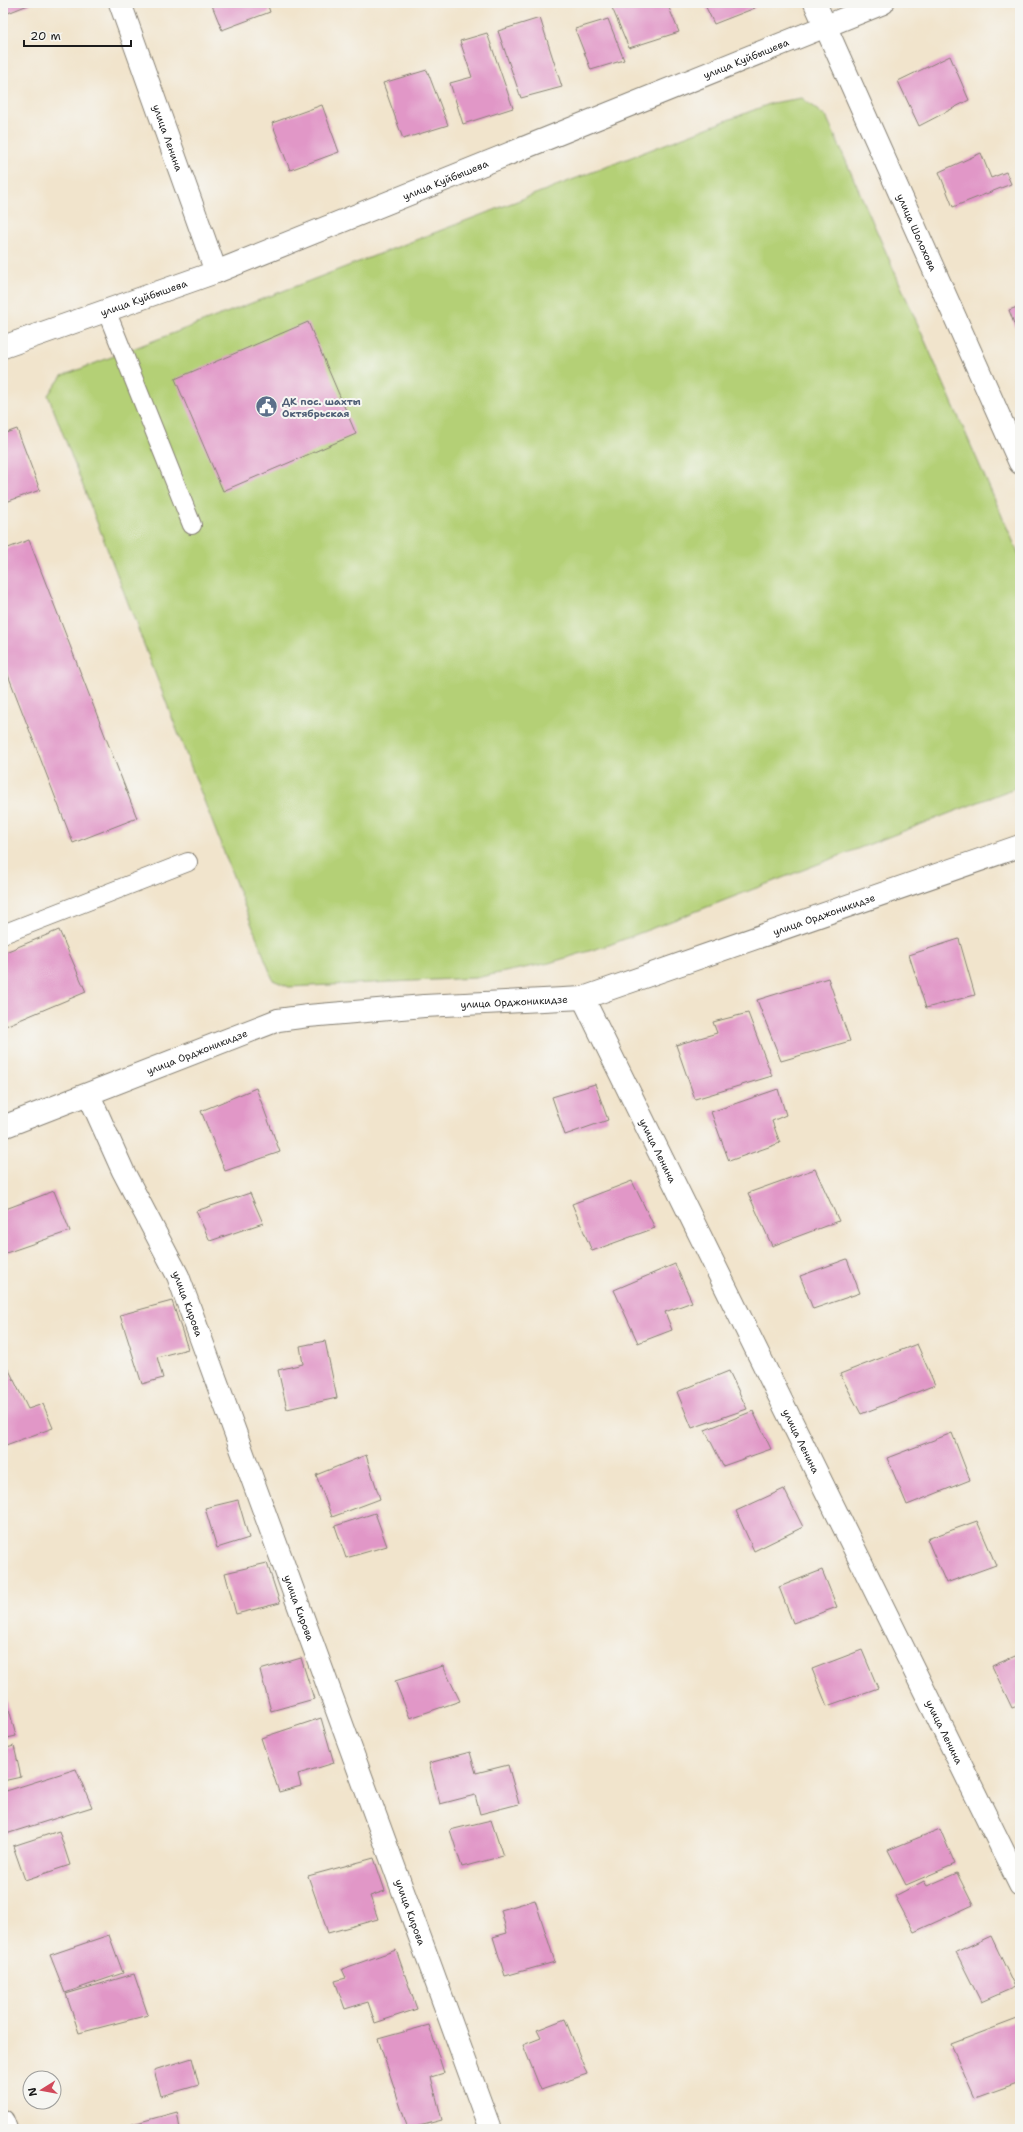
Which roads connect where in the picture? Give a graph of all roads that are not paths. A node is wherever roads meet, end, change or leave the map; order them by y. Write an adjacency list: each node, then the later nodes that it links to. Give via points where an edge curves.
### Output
1 (120, 3): 5 (street, улица Ленина)
2 (814, 3): 4 (street, улица Шолохова)
3 (884, 3): 4 (street, улица Куйбышева)
4 (825, 27): 5 (street, улица Куйбышева); 8 (street, улица Шолохова)
5 (216, 272): 6 (street, улица Куйбышева)
6 (106, 310): 7 (street, улица Куйбышева); 9 (lane)
7 (3, 347)
8 (1020, 462)
9 (192, 525)
10 (1020, 846): 13 (street, улица Орджоникидзе)
11 (188, 862): 12 (lane)
12 (3, 934)
13 (583, 998): 14 (street, улица Орджоникидзе, via 424,1006 278,1020); 16 (street, улица Ленина)
14 (89, 1095): 15 (street, улица Орджоникидзе); 19 (street, улица Кирова, via 123,1171 178,1276)
15 (3, 1127)
16 (1020, 1885)
17 (3, 2121): 18 (street)
18 (6, 2129)
19 (490, 2129)

